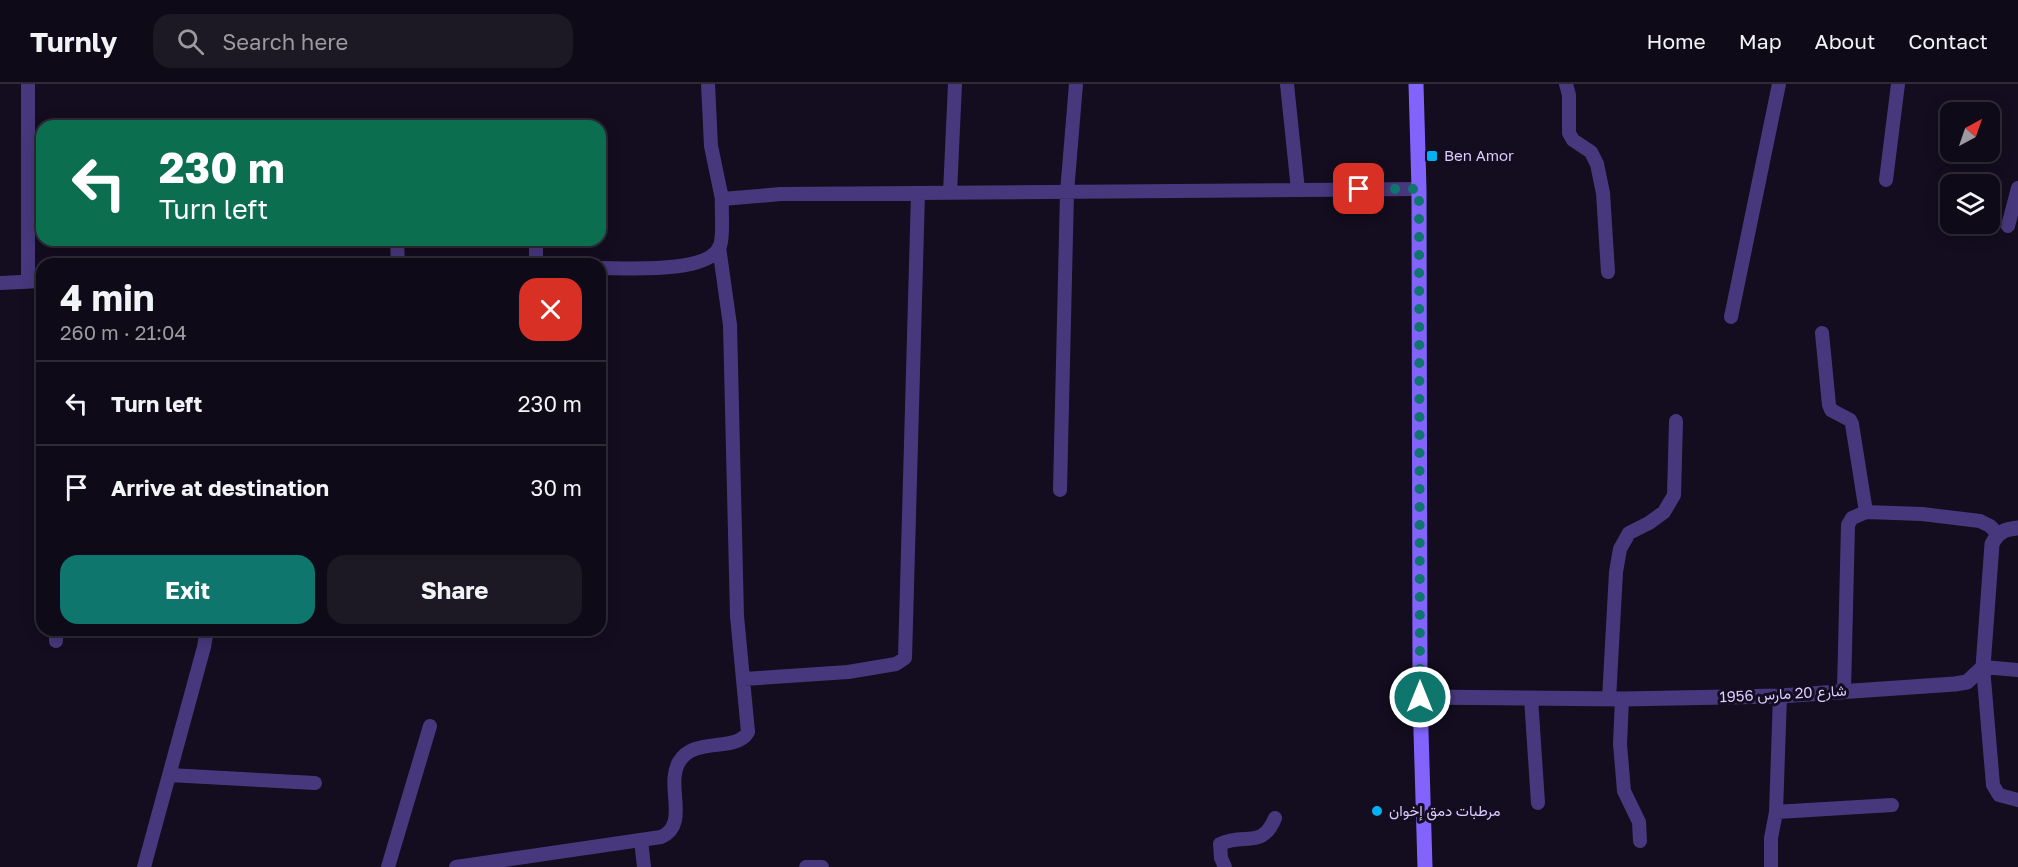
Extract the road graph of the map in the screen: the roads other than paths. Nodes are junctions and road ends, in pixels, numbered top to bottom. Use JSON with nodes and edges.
{"nodes":[{"id":1,"x":28,"y":84,"type":"edge"},
{"id":2,"x":708,"y":84,"type":"edge"},
{"id":3,"x":955,"y":84,"type":"edge"},
{"id":4,"x":1076,"y":84,"type":"edge"},
{"id":5,"x":1287,"y":84,"type":"edge"},
{"id":6,"x":1416,"y":84,"type":"edge"},
{"id":7,"x":1566,"y":84,"type":"edge"},
{"id":8,"x":1779,"y":84,"type":"edge"},
{"id":9,"x":1898,"y":84,"type":"edge"},
{"id":10,"x":1886,"y":180,"type":"dead end"},
{"id":11,"x":2018,"y":188,"type":"edge"},
{"id":12,"x":1419,"y":189,"type":"junction"},
{"id":13,"x":1298,"y":190,"type":"junction"},
{"id":14,"x":1066,"y":192,"type":"junction"},
{"id":15,"x":918,"y":193,"type":"junction"},
{"id":16,"x":950,"y":193,"type":"junction"},
{"id":17,"x":722,"y":199,"type":"junction"},
{"id":18,"x":2008,"y":225,"type":"dead end"},
{"id":19,"x":719,"y":247,"type":"junction"},
{"id":20,"x":606,"y":268,"type":"edge"},
{"id":21,"x":1608,"y":272,"type":"dead end"},
{"id":22,"x":36,"y":281,"type":"edge"},
{"id":23,"x":28,"y":282,"type":"junction"},
{"id":24,"x":0,"y":284,"type":"edge"},
{"id":25,"x":1731,"y":317,"type":"dead end"},
{"id":26,"x":1822,"y":333,"type":"dead end"},
{"id":27,"x":1676,"y":422,"type":"dead end"},
{"id":28,"x":1060,"y":490,"type":"dead end"},
{"id":29,"x":1866,"y":512,"type":"junction"},
{"id":30,"x":2018,"y":528,"type":"edge"},
{"id":31,"x":1998,"y":534,"type":"junction"},
{"id":32,"x":206,"y":636,"type":"edge"},
{"id":33,"x":1983,"y":668,"type":"junction"},
{"id":34,"x":2018,"y":670,"type":"edge"},
{"id":35,"x":744,"y":680,"type":"junction"},
{"id":36,"x":1844,"y":690,"type":"junction"},
{"id":37,"x":1780,"y":696,"type":"junction"},
{"id":38,"x":1420,"y":697,"type":"junction"},
{"id":39,"x":1531,"y":698,"type":"junction"},
{"id":40,"x":1615,"y":699,"type":"junction"},
{"id":41,"x":430,"y":726,"type":"dead end"},
{"id":42,"x":170,"y":776,"type":"junction"},
{"id":43,"x":315,"y":783,"type":"dead end"},
{"id":44,"x":2018,"y":800,"type":"edge"},
{"id":45,"x":1538,"y":803,"type":"dead end"},
{"id":46,"x":1892,"y":805,"type":"dead end"},
{"id":47,"x":1776,"y":812,"type":"junction"},
{"id":48,"x":1275,"y":818,"type":"dead end"},
{"id":49,"x":641,"y":840,"type":"junction"},
{"id":50,"x":1640,"y":841,"type":"dead end"},
{"id":51,"x":144,"y":867,"type":"edge"},
{"id":52,"x":388,"y":867,"type":"edge"},
{"id":53,"x":456,"y":867,"type":"edge"},
{"id":54,"x":644,"y":867,"type":"edge"},
{"id":55,"x":806,"y":867,"type":"edge"},
{"id":56,"x":822,"y":867,"type":"edge"},
{"id":57,"x":1225,"y":867,"type":"edge"},
{"id":58,"x":1425,"y":867,"type":"edge"},
{"id":59,"x":1771,"y":867,"type":"edge"}],
"edges":[{"from":1,"to":23,"type":"street"},
{"from":2,"to":17,"type":"street"},
{"from":3,"to":16,"type":"street"},
{"from":4,"to":14,"type":"street"},
{"from":5,"to":13,"type":"street"},
{"from":6,"to":12,"type":"main road"},
{"from":7,"to":21,"type":"street"},
{"from":8,"to":25,"type":"street"},
{"from":9,"to":10,"type":"street"},
{"from":11,"to":18,"type":"street"},
{"from":12,"to":13,"type":"street"},
{"from":12,"to":38,"type":"main road"},
{"from":13,"to":14,"type":"street"},
{"from":14,"to":16,"type":"street"},
{"from":14,"to":28,"type":"street"},
{"from":15,"to":16,"type":"street"},
{"from":15,"to":17,"type":"street"},
{"from":15,"to":35,"type":"street"},
{"from":17,"to":19,"type":"street"},
{"from":19,"to":20,"type":"street"},
{"from":19,"to":35,"type":"street"},
{"from":22,"to":23,"type":"street"},
{"from":23,"to":24,"type":"street"},
{"from":26,"to":29,"type":"street"},
{"from":27,"to":40,"type":"street"},
{"from":29,"to":31,"type":"street"},
{"from":29,"to":36,"type":"street"},
{"from":30,"to":31,"type":"street"},
{"from":31,"to":33,"type":"street"},
{"from":32,"to":42,"type":"street"},
{"from":33,"to":34,"type":"street"},
{"from":33,"to":36,"type":"street","name":"شارع 20 مارس 1956"},
{"from":33,"to":44,"type":"street"},
{"from":35,"to":49,"type":"street"},
{"from":36,"to":37,"type":"street","name":"شارع 20 مارس 1956"},
{"from":37,"to":40,"type":"street","name":"شارع 20 مارس 1956"},
{"from":37,"to":47,"type":"street"},
{"from":38,"to":39,"type":"street","name":"شارع 20 مارس 1956"},
{"from":38,"to":58,"type":"main road"},
{"from":39,"to":40,"type":"street","name":"شارع 20 مارس 1956"},
{"from":39,"to":45,"type":"street"},
{"from":40,"to":50,"type":"street"},
{"from":41,"to":52,"type":"street"},
{"from":42,"to":43,"type":"street"},
{"from":42,"to":51,"type":"street"},
{"from":46,"to":47,"type":"street"},
{"from":47,"to":59,"type":"street"},
{"from":48,"to":57,"type":"street"},
{"from":49,"to":53,"type":"street"},
{"from":49,"to":54,"type":"street"},
{"from":55,"to":56,"type":"street"}]}
